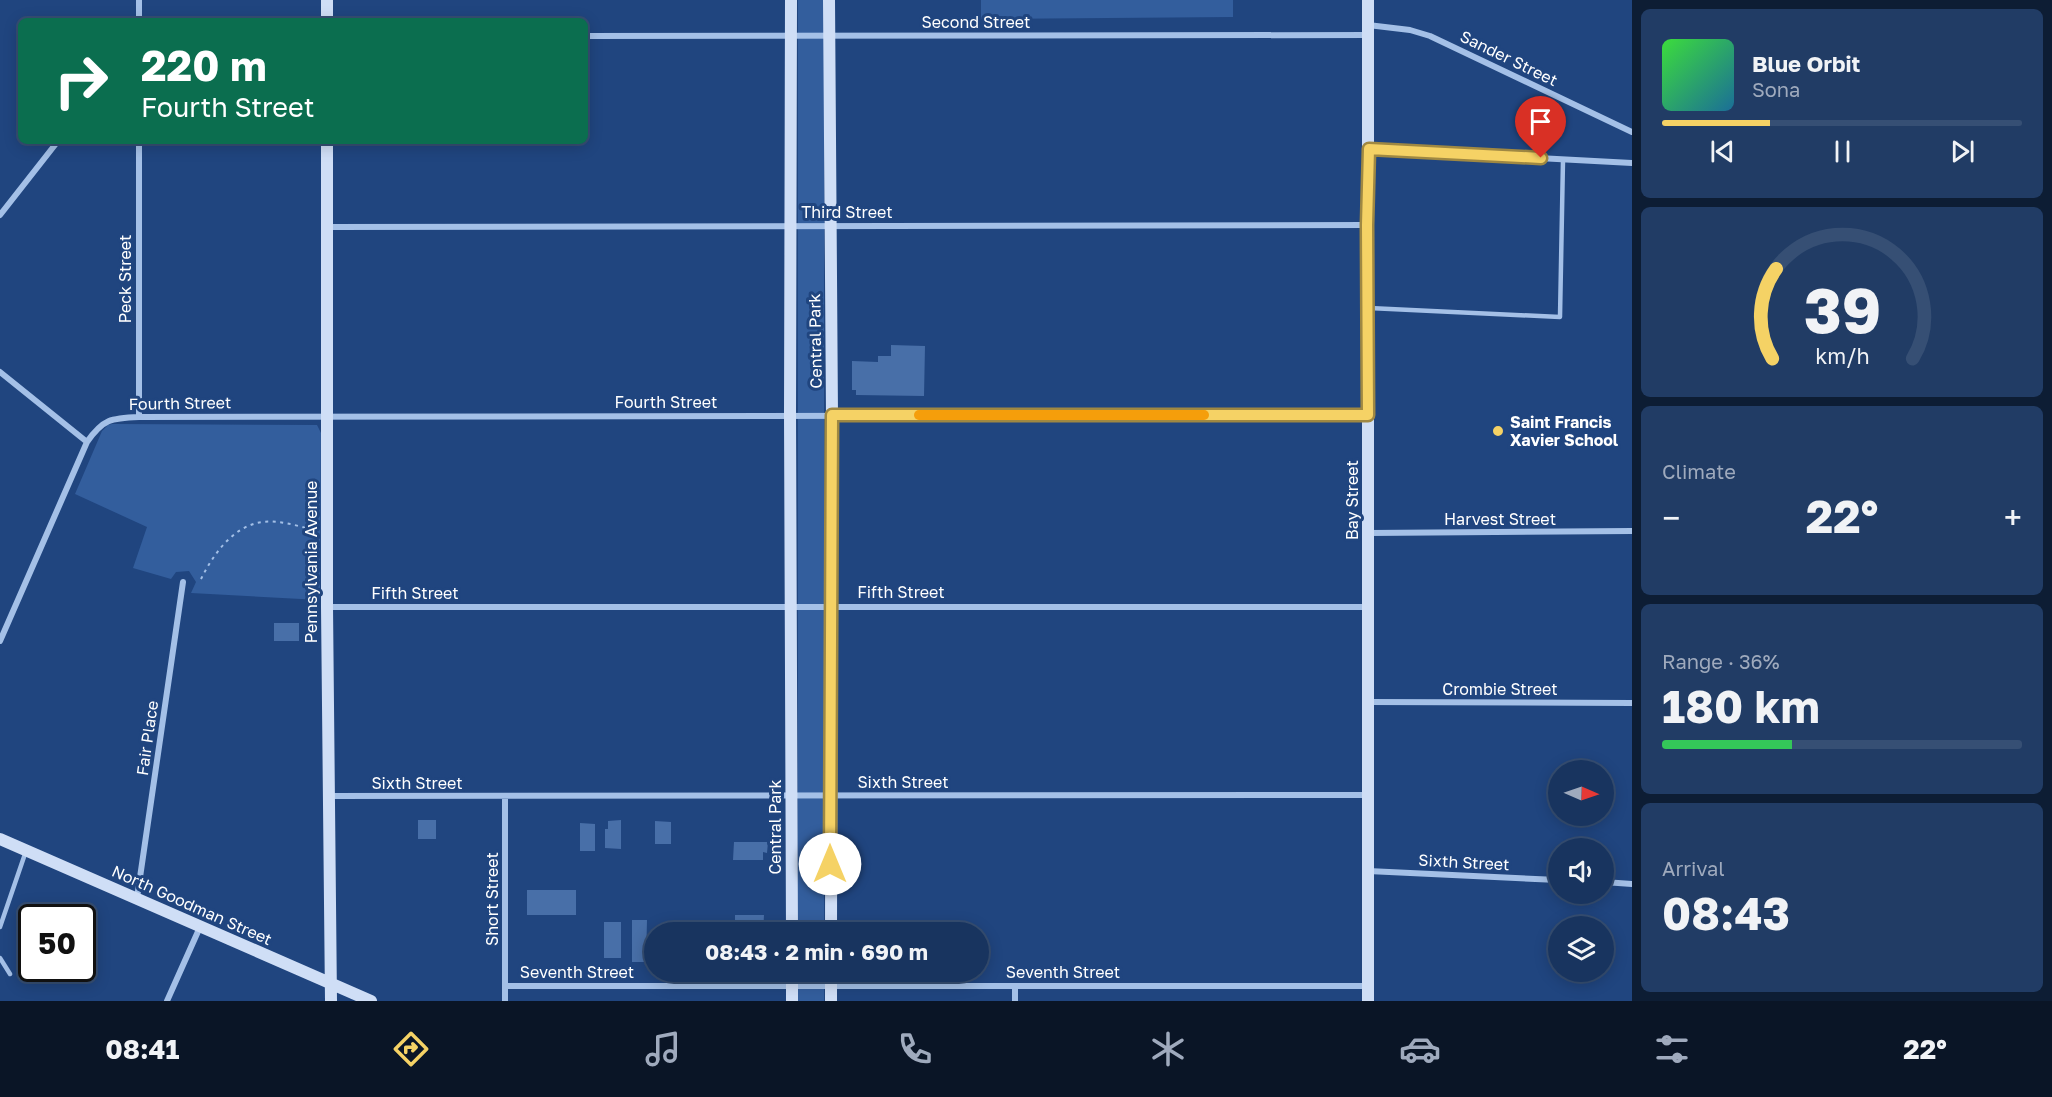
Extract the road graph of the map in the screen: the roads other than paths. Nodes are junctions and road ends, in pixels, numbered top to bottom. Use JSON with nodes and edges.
{"nodes":[{"id":1,"x":139,"y":0,"type":"edge"},
{"id":2,"x":327,"y":0,"type":"edge"},
{"id":3,"x":791,"y":0,"type":"edge"},
{"id":4,"x":830,"y":0,"type":"edge"},
{"id":5,"x":1368,"y":0,"type":"edge"},
{"id":6,"x":139,"y":18,"type":"edge"},
{"id":7,"x":327,"y":18,"type":"edge"},
{"id":8,"x":1368,"y":30,"type":"junction"},
{"id":9,"x":588,"y":36,"type":"edge"},
{"id":10,"x":791,"y":36,"type":"junction"},
{"id":11,"x":829,"y":36,"type":"junction"},
{"id":12,"x":1632,"y":132,"type":"edge"},
{"id":13,"x":56,"y":144,"type":"edge"},
{"id":14,"x":139,"y":144,"type":"edge"},
{"id":15,"x":327,"y":144,"type":"edge"},
{"id":16,"x":1369,"y":149,"type":"junction"},
{"id":17,"x":1563,"y":160,"type":"junction"},
{"id":18,"x":1632,"y":164,"type":"edge"},
{"id":19,"x":0,"y":215,"type":"edge"},
{"id":20,"x":1367,"y":225,"type":"junction"},
{"id":21,"x":790,"y":226,"type":"junction"},
{"id":22,"x":830,"y":226,"type":"junction"},
{"id":23,"x":327,"y":227,"type":"junction"},
{"id":24,"x":1367,"y":308,"type":"junction"},
{"id":25,"x":0,"y":372,"type":"edge"},
{"id":26,"x":790,"y":415,"type":"junction"},
{"id":27,"x":832,"y":415,"type":"junction"},
{"id":28,"x":1368,"y":415,"type":"junction"},
{"id":29,"x":328,"y":416,"type":"junction"},
{"id":30,"x":139,"y":417,"type":"junction"},
{"id":31,"x":87,"y":442,"type":"junction"},
{"id":32,"x":1632,"y":531,"type":"edge"},
{"id":33,"x":1368,"y":533,"type":"junction"},
{"id":34,"x":183,"y":582,"type":"dead end"},
{"id":35,"x":790,"y":605,"type":"junction"},
{"id":36,"x":831,"y":606,"type":"junction"},
{"id":37,"x":1368,"y":606,"type":"junction"},
{"id":38,"x":327,"y":607,"type":"junction"},
{"id":39,"x":0,"y":641,"type":"edge"},
{"id":40,"x":1368,"y":702,"type":"junction"},
{"id":41,"x":1632,"y":703,"type":"edge"},
{"id":42,"x":792,"y":795,"type":"junction"},
{"id":43,"x":830,"y":795,"type":"junction"},
{"id":44,"x":1368,"y":795,"type":"junction"},
{"id":45,"x":329,"y":796,"type":"junction"},
{"id":46,"x":505,"y":796,"type":"junction"},
{"id":47,"x":0,"y":840,"type":"edge"},
{"id":48,"x":26,"y":851,"type":"junction"},
{"id":49,"x":1368,"y":871,"type":"junction"},
{"id":50,"x":1548,"y":880,"type":"edge"},
{"id":51,"x":1614,"y":883,"type":"edge"},
{"id":52,"x":1632,"y":884,"type":"edge"},
{"id":53,"x":137,"y":898,"type":"junction"},
{"id":54,"x":792,"y":922,"type":"edge"},
{"id":55,"x":831,"y":922,"type":"edge"},
{"id":56,"x":200,"y":926,"type":"junction"},
{"id":57,"x":0,"y":927,"type":"edge"},
{"id":58,"x":0,"y":958,"type":"edge"},
{"id":59,"x":10,"y":974,"type":"dead end"},
{"id":60,"x":792,"y":982,"type":"edge"},
{"id":61,"x":831,"y":982,"type":"edge"},
{"id":62,"x":330,"y":984,"type":"junction"},
{"id":63,"x":505,"y":986,"type":"junction"},
{"id":64,"x":792,"y":986,"type":"junction"},
{"id":65,"x":831,"y":986,"type":"junction"},
{"id":66,"x":1015,"y":986,"type":"junction"},
{"id":67,"x":1368,"y":986,"type":"junction"},
{"id":68,"x":167,"y":1001,"type":"edge"},
{"id":69,"x":331,"y":1001,"type":"edge"},
{"id":70,"x":371,"y":1001,"type":"edge"},
{"id":71,"x":505,"y":1001,"type":"edge"},
{"id":72,"x":792,"y":1001,"type":"edge"},
{"id":73,"x":831,"y":1001,"type":"edge"},
{"id":74,"x":1015,"y":1001,"type":"edge"},
{"id":75,"x":1368,"y":1001,"type":"edge"}],
"edges":[{"from":1,"to":6,"type":"street"},
{"from":2,"to":7,"type":"main road"},
{"from":3,"to":10,"type":"main road","name":"Central Park"},
{"from":4,"to":11,"type":"main road","name":"Central Park"},
{"from":5,"to":8,"type":"main road","name":"Bay Street"},
{"from":8,"to":11,"type":"street","name":"Second Street"},
{"from":8,"to":12,"type":"street","name":"Sander Street"},
{"from":8,"to":16,"type":"main road","name":"Bay Street"},
{"from":9,"to":10,"type":"street","name":"Second Street"},
{"from":10,"to":11,"type":"street","name":"Second Street"},
{"from":10,"to":21,"type":"main road","name":"Central Park"},
{"from":11,"to":22,"type":"main road","name":"Central Park"},
{"from":13,"to":19,"type":"street"},
{"from":14,"to":30,"type":"street","name":"Peck Street"},
{"from":15,"to":23,"type":"main road","name":"Pennsylvania Avenue"},
{"from":16,"to":17,"type":"street"},
{"from":16,"to":20,"type":"main road","name":"Bay Street"},
{"from":17,"to":18,"type":"street"},
{"from":17,"to":24,"type":"lane"},
{"from":20,"to":22,"type":"street","name":"Third Street"},
{"from":20,"to":24,"type":"main road","name":"Bay Street"},
{"from":21,"to":22,"type":"street","name":"Third Street"},
{"from":21,"to":23,"type":"street","name":"Third Street"},
{"from":21,"to":26,"type":"main road","name":"Central Park"},
{"from":22,"to":27,"type":"main road","name":"Central Park"},
{"from":23,"to":29,"type":"main road","name":"Pennsylvania Avenue"},
{"from":24,"to":28,"type":"main road","name":"Bay Street"},
{"from":25,"to":31,"type":"street"},
{"from":26,"to":27,"type":"street","name":"Fourth Street"},
{"from":26,"to":29,"type":"street","name":"Fourth Street"},
{"from":26,"to":35,"type":"main road","name":"Central Park"},
{"from":27,"to":28,"type":"street","name":"Fourth Street"},
{"from":27,"to":36,"type":"main road","name":"Central Park"},
{"from":28,"to":33,"type":"main road","name":"Bay Street"},
{"from":29,"to":30,"type":"street","name":"Fourth Street"},
{"from":29,"to":38,"type":"main road","name":"Pennsylvania Avenue"},
{"from":30,"to":31,"type":"street","name":"Fourth Street"},
{"from":31,"to":39,"type":"street"},
{"from":32,"to":33,"type":"street","name":"Harvest Street"},
{"from":33,"to":37,"type":"main road","name":"Bay Street"},
{"from":34,"to":53,"type":"street","name":"Fair Place"},
{"from":35,"to":36,"type":"street","name":"Fifth Street"},
{"from":35,"to":38,"type":"street","name":"Fifth Street"},
{"from":35,"to":42,"type":"main road","name":"Central Park"},
{"from":36,"to":37,"type":"street","name":"Fifth Street"},
{"from":36,"to":43,"type":"main road","name":"Central Park"},
{"from":37,"to":40,"type":"main road","name":"Bay Street"},
{"from":38,"to":45,"type":"main road","name":"Pennsylvania Avenue"},
{"from":40,"to":41,"type":"street","name":"Crombie Street"},
{"from":40,"to":44,"type":"main road","name":"Bay Street"},
{"from":42,"to":43,"type":"street","name":"Sixth Street"},
{"from":42,"to":46,"type":"street","name":"Sixth Street"},
{"from":42,"to":54,"type":"main road","name":"Central Park"},
{"from":43,"to":44,"type":"street","name":"Sixth Street"},
{"from":43,"to":55,"type":"main road","name":"Central Park"},
{"from":44,"to":49,"type":"main road","name":"Bay Street"},
{"from":45,"to":46,"type":"street","name":"Sixth Street"},
{"from":45,"to":62,"type":"main road","name":"Pennsylvania Avenue"},
{"from":46,"to":63,"type":"street","name":"Short Street"},
{"from":47,"to":48,"type":"main road","name":"North Goodman Street"},
{"from":48,"to":53,"type":"main road","name":"North Goodman Street"},
{"from":48,"to":57,"type":"lane"},
{"from":49,"to":50,"type":"street","name":"Sixth Street"},
{"from":49,"to":67,"type":"main road","name":"Bay Street"},
{"from":51,"to":52,"type":"street"},
{"from":53,"to":56,"type":"main road","name":"North Goodman Street"},
{"from":56,"to":62,"type":"main road","name":"North Goodman Street"},
{"from":56,"to":68,"type":"street"},
{"from":58,"to":59,"type":"lane"},
{"from":60,"to":64,"type":"main road"},
{"from":61,"to":65,"type":"main road"},
{"from":62,"to":69,"type":"main road","name":"Pennsylvania Avenue"},
{"from":62,"to":70,"type":"main road","name":"North Goodman Street"},
{"from":63,"to":64,"type":"street","name":"Seventh Street"},
{"from":63,"to":71,"type":"street","name":"Short Street"},
{"from":64,"to":65,"type":"street","name":"Seventh Street"},
{"from":64,"to":72,"type":"main road"},
{"from":65,"to":66,"type":"street","name":"Seventh Street"},
{"from":65,"to":73,"type":"main road"},
{"from":66,"to":67,"type":"street","name":"Seventh Street"},
{"from":66,"to":74,"type":"street"},
{"from":67,"to":75,"type":"main road","name":"Bay Street"}]}
